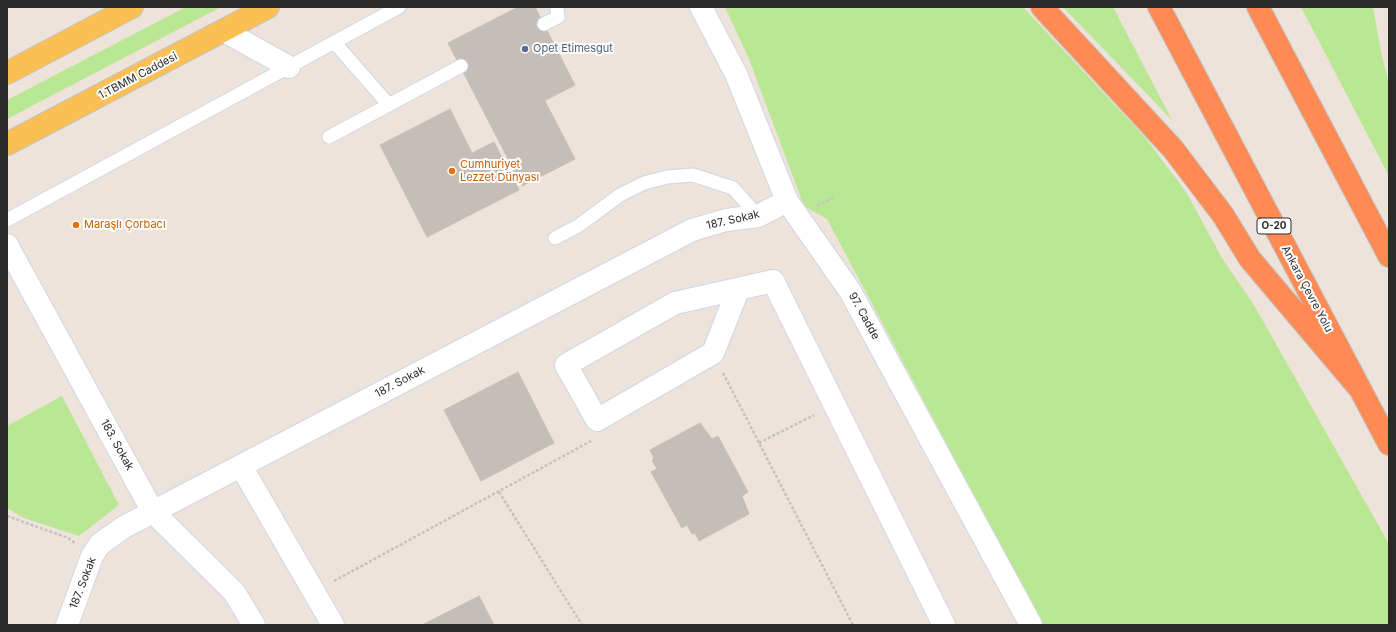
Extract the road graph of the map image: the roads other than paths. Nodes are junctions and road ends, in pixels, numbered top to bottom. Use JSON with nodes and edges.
{"nodes":[{"id":1,"x":132,"y":7,"type":"edge"},
{"id":2,"x":268,"y":7,"type":"edge"},
{"id":3,"x":399,"y":7,"type":"edge"},
{"id":4,"x":557,"y":7,"type":"edge"},
{"id":5,"x":701,"y":7,"type":"edge"},
{"id":6,"x":1042,"y":7,"type":"edge"},
{"id":7,"x":1159,"y":7,"type":"edge"},
{"id":8,"x":1258,"y":7,"type":"edge"},
{"id":9,"x":544,"y":24,"type":"dead end"},
{"id":10,"x":224,"y":31,"type":"junction"},
{"id":11,"x":334,"y":42,"type":"junction"},
{"id":12,"x":461,"y":66,"type":"dead end"},
{"id":13,"x":289,"y":67,"type":"junction"},
{"id":14,"x":7,"y":73,"type":"edge"},
{"id":15,"x":389,"y":105,"type":"junction"},
{"id":16,"x":329,"y":137,"type":"dead end"},
{"id":17,"x":7,"y":144,"type":"edge"},
{"id":18,"x":787,"y":201,"type":"junction"},
{"id":19,"x":758,"y":216,"type":"junction"},
{"id":20,"x":7,"y":220,"type":"edge"},
{"id":21,"x":555,"y":238,"type":"dead end"},
{"id":22,"x":7,"y":245,"type":"edge"},
{"id":23,"x":1389,"y":256,"type":"edge"},
{"id":24,"x":738,"y":290,"type":"junction"},
{"id":25,"x":1359,"y":388,"type":"junction"},
{"id":26,"x":1389,"y":444,"type":"edge"},
{"id":27,"x":241,"y":466,"type":"junction"},
{"id":28,"x":153,"y":512,"type":"junction"},
{"id":29,"x":67,"y":625,"type":"edge"},
{"id":30,"x":254,"y":625,"type":"edge"},
{"id":31,"x":333,"y":625,"type":"edge"},
{"id":32,"x":944,"y":625,"type":"edge"},
{"id":33,"x":1031,"y":625,"type":"edge"}],
"edges":[{"from":1,"to":14,"type":"main road"},
{"from":2,"to":10,"type":"main road","name":"1.TBMM Caddesi"},
{"from":3,"to":11,"type":"lane"},
{"from":4,"to":9,"type":"lane"},
{"from":5,"to":18,"type":"street","name":"97. Cadde"},
{"from":6,"to":25,"type":"highway"},
{"from":7,"to":25,"type":"highway","name":"Ankara Çevre Yolu","number":"O-20"},
{"from":8,"to":23,"type":"highway"},
{"from":10,"to":13,"type":"street"},
{"from":10,"to":17,"type":"main road","name":"1.TBMM Caddesi"},
{"from":11,"to":13,"type":"lane"},
{"from":11,"to":15,"type":"lane"},
{"from":12,"to":15,"type":"lane"},
{"from":13,"to":20,"type":"lane"},
{"from":15,"to":16,"type":"lane"},
{"from":18,"to":19,"type":"street","name":"187. Sokak"},
{"from":18,"to":33,"type":"street","name":"97. Cadde"},
{"from":19,"to":21,"type":"lane"},
{"from":19,"to":27,"type":"street","name":"187. Sokak"},
{"from":22,"to":28,"type":"street","name":"183. Sokak"},
{"from":24,"to":24,"type":"street"},
{"from":24,"to":32,"type":"street"},
{"from":25,"to":26,"type":"highway","name":"Ankara Çevre Yolu","number":"O-20"},
{"from":27,"to":28,"type":"street","name":"187. Sokak"},
{"from":27,"to":31,"type":"street"},
{"from":28,"to":29,"type":"street","name":"187. Sokak"},
{"from":28,"to":30,"type":"street","name":"183. Sokak"}]}
